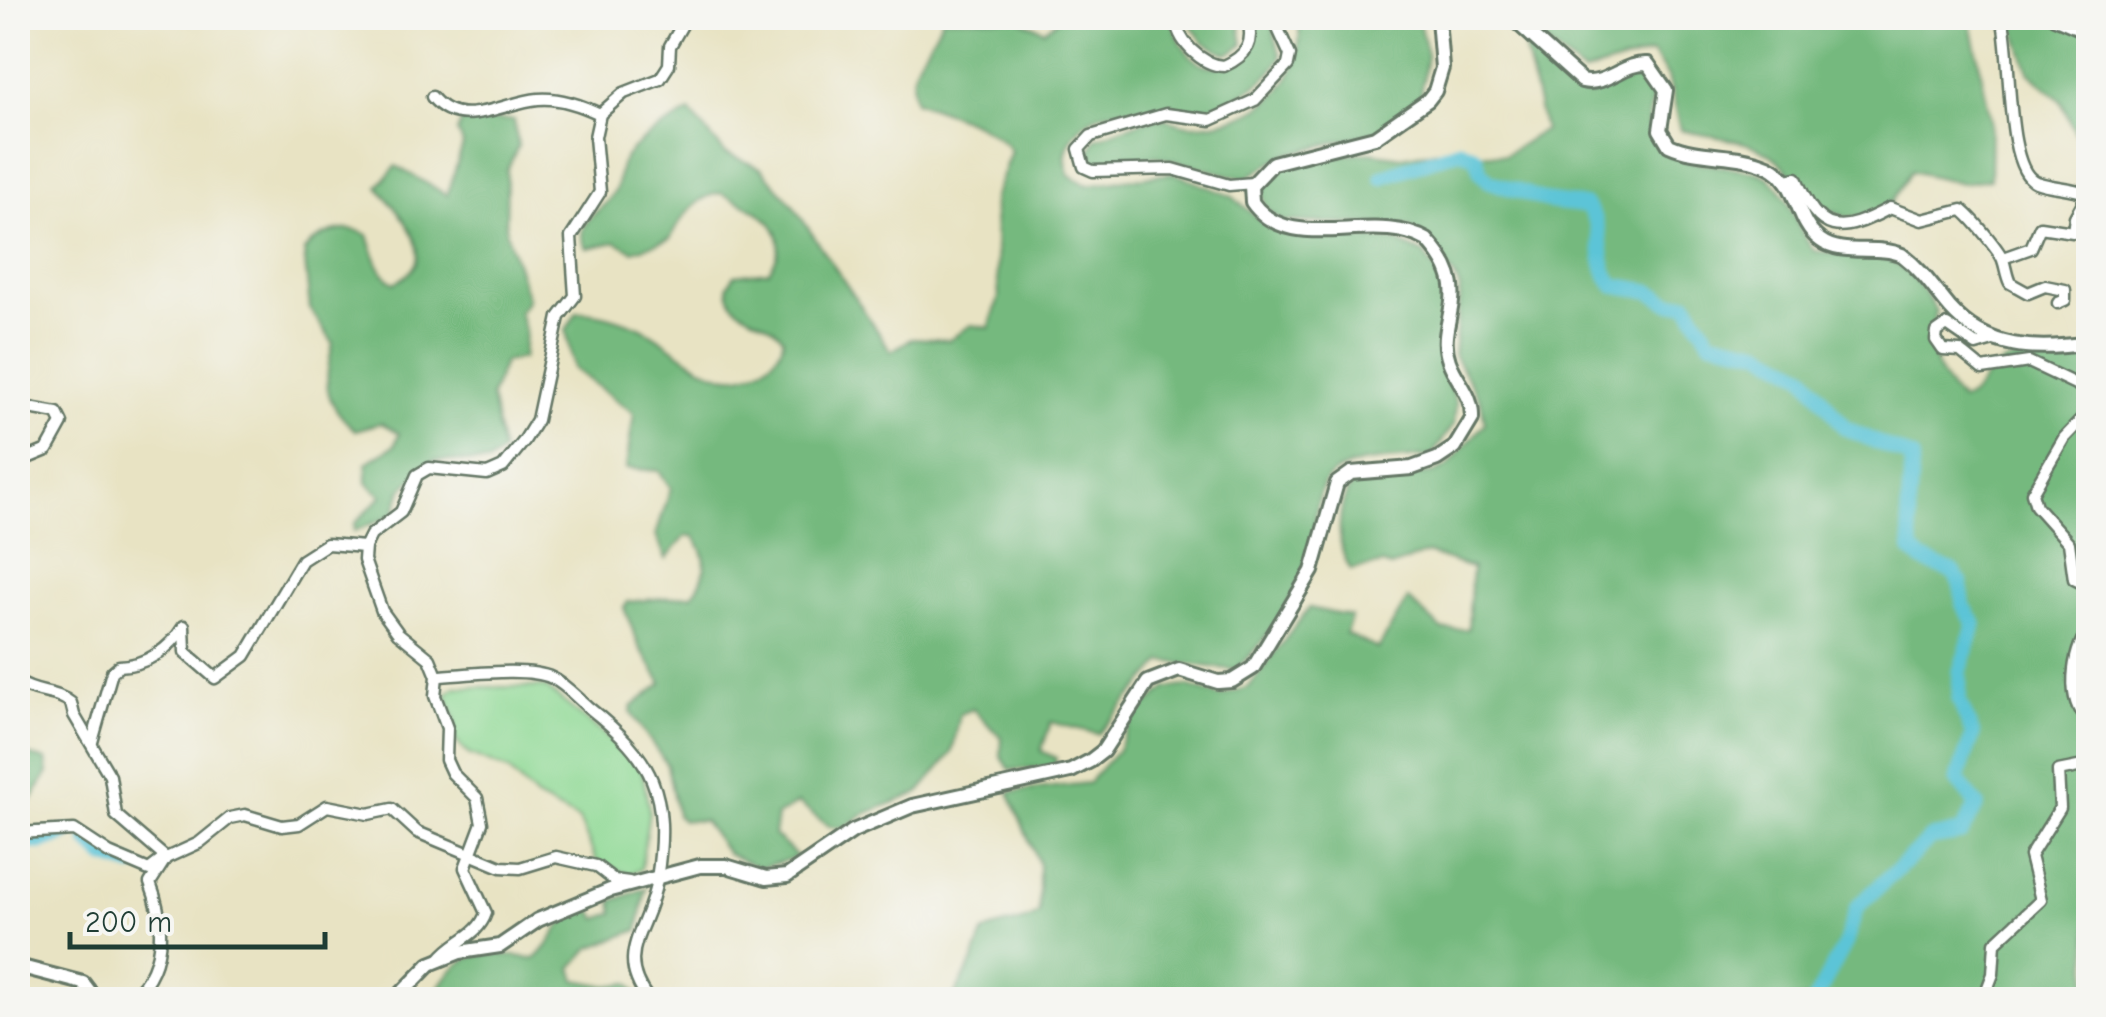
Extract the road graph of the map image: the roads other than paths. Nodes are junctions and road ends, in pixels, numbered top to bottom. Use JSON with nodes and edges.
{"nodes":[{"id":1,"x":686,"y":18,"type":"edge"},
{"id":2,"x":1176,"y":18,"type":"edge"},
{"id":3,"x":1248,"y":18,"type":"edge"},
{"id":4,"x":1274,"y":18,"type":"edge"},
{"id":5,"x":1438,"y":18,"type":"edge"},
{"id":6,"x":1512,"y":18,"type":"edge"},
{"id":7,"x":2002,"y":18,"type":"edge"},
{"id":8,"x":2053,"y":18,"type":"edge"},
{"id":9,"x":2088,"y":33,"type":"edge"},
{"id":10,"x":432,"y":97,"type":"dead end"},
{"id":11,"x":600,"y":114,"type":"junction"},
{"id":12,"x":1787,"y":180,"type":"junction"},
{"id":13,"x":1254,"y":183,"type":"junction"},
{"id":14,"x":2088,"y":194,"type":"edge"},
{"id":15,"x":2003,"y":258,"type":"junction"},
{"id":16,"x":2058,"y":303,"type":"dead end"},
{"id":17,"x":1993,"y":340,"type":"junction"},
{"id":18,"x":2088,"y":343,"type":"edge"},
{"id":19,"x":2088,"y":390,"type":"edge"},
{"id":20,"x":18,"y":406,"type":"edge"},
{"id":21,"x":2088,"y":413,"type":"edge"},
{"id":22,"x":18,"y":462,"type":"edge"},
{"id":23,"x":365,"y":547,"type":"junction"},
{"id":24,"x":2088,"y":586,"type":"edge"},
{"id":25,"x":2088,"y":630,"type":"edge"},
{"id":26,"x":437,"y":676,"type":"junction"},
{"id":27,"x":18,"y":682,"type":"edge"},
{"id":28,"x":2088,"y":721,"type":"edge"},
{"id":29,"x":92,"y":742,"type":"junction"},
{"id":30,"x":2088,"y":765,"type":"edge"},
{"id":31,"x":18,"y":833,"type":"edge"},
{"id":32,"x":467,"y":854,"type":"junction"},
{"id":33,"x":165,"y":859,"type":"junction"},
{"id":34,"x":657,"y":880,"type":"junction"},
{"id":35,"x":640,"y":884,"type":"junction"},
{"id":36,"x":440,"y":959,"type":"junction"},
{"id":37,"x":18,"y":966,"type":"edge"},
{"id":38,"x":96,"y":1000,"type":"edge"},
{"id":39,"x":128,"y":1000,"type":"edge"},
{"id":40,"x":395,"y":1000,"type":"edge"},
{"id":41,"x":650,"y":1000,"type":"edge"},
{"id":42,"x":1983,"y":1000,"type":"edge"}],
"edges":[{"from":1,"to":11,"type":"street"},
{"from":2,"to":3,"type":"street"},
{"from":4,"to":13,"type":"street"},
{"from":5,"to":13,"type":"main road"},
{"from":6,"to":12,"type":"main road"},
{"from":7,"to":14,"type":"street"},
{"from":8,"to":9,"type":"street"},
{"from":10,"to":11,"type":"street"},
{"from":11,"to":23,"type":"street"},
{"from":12,"to":15,"type":"street"},
{"from":12,"to":17,"type":"main road"},
{"from":13,"to":34,"type":"main road"},
{"from":14,"to":15,"type":"street"},
{"from":15,"to":16,"type":"street"},
{"from":17,"to":18,"type":"main road"},
{"from":17,"to":19,"type":"street"},
{"from":20,"to":22,"type":"street"},
{"from":21,"to":24,"type":"street"},
{"from":23,"to":26,"type":"street"},
{"from":23,"to":29,"type":"street"},
{"from":25,"to":28,"type":"street"},
{"from":26,"to":32,"type":"street"},
{"from":26,"to":34,"type":"street"},
{"from":27,"to":29,"type":"street"},
{"from":29,"to":33,"type":"street"},
{"from":30,"to":42,"type":"street"},
{"from":31,"to":33,"type":"street"},
{"from":32,"to":33,"type":"street"},
{"from":32,"to":35,"type":"street"},
{"from":32,"to":36,"type":"street"},
{"from":33,"to":39,"type":"street"},
{"from":34,"to":35,"type":"main road"},
{"from":34,"to":41,"type":"street"},
{"from":35,"to":36,"type":"main road"},
{"from":36,"to":40,"type":"main road"},
{"from":37,"to":38,"type":"main road"}]}
